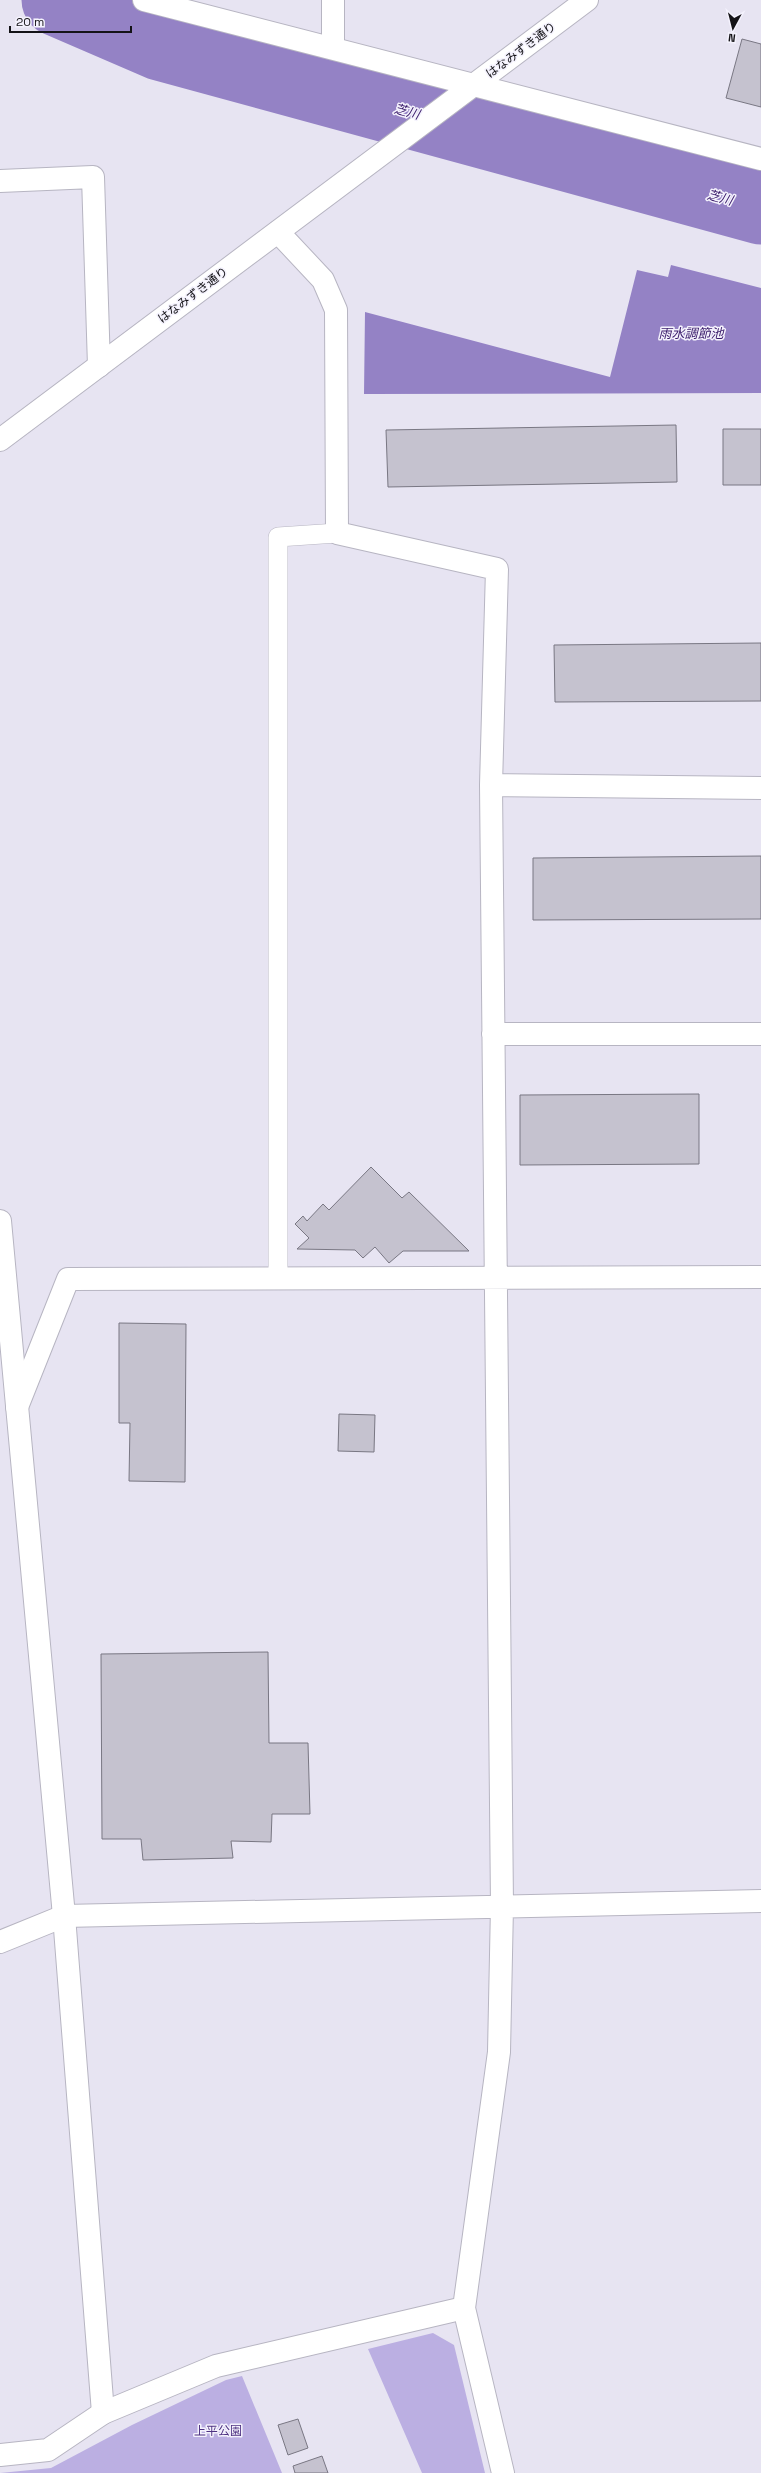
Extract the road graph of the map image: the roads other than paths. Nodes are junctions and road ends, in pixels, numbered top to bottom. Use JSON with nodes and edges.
{"nodes":[{"id":1,"x":144,"y":0,"type":"edge"},
{"id":2,"x":333,"y":0,"type":"edge"},
{"id":3,"x":587,"y":0,"type":"edge"},
{"id":4,"x":333,"y":48,"type":"junction"},
{"id":5,"x":475,"y":85,"type":"junction"},
{"id":6,"x":761,"y":159,"type":"edge"},
{"id":7,"x":0,"y":181,"type":"edge"},
{"id":8,"x":278,"y":232,"type":"junction"},
{"id":9,"x":99,"y":366,"type":"junction"},
{"id":10,"x":0,"y":440,"type":"edge"},
{"id":11,"x":337,"y":533,"type":"junction"},
{"id":12,"x":492,"y":785,"type":"junction"},
{"id":13,"x":761,"y":788,"type":"edge"},
{"id":14,"x":494,"y":1034,"type":"junction"},
{"id":15,"x":761,"y":1034,"type":"edge"},
{"id":16,"x":0,"y":1221,"type":"edge"},
{"id":17,"x":278,"y":1278,"type":"junction"},
{"id":18,"x":496,"y":1278,"type":"junction"},
{"id":19,"x":761,"y":1278,"type":"edge"},
{"id":20,"x":17,"y":1407,"type":"junction"},
{"id":21,"x":761,"y":1901,"type":"edge"},
{"id":22,"x":502,"y":1906,"type":"junction"},
{"id":23,"x":64,"y":1916,"type":"junction"},
{"id":24,"x":0,"y":1942,"type":"edge"},
{"id":25,"x":464,"y":2308,"type":"junction"},
{"id":26,"x":103,"y":2413,"type":"junction"},
{"id":27,"x":0,"y":2455,"type":"edge"},
{"id":28,"x":503,"y":2473,"type":"edge"}],
"edges":[{"from":1,"to":4,"type":"street"},
{"from":2,"to":4,"type":"street"},
{"from":3,"to":5,"type":"street","name":"はなみずき通り"},
{"from":4,"to":5,"type":"street"},
{"from":5,"to":6,"type":"street"},
{"from":5,"to":8,"type":"street","name":"はなみずき通り"},
{"from":7,"to":9,"type":"street"},
{"from":8,"to":9,"type":"street","name":"はなみずき通り"},
{"from":8,"to":11,"type":"street"},
{"from":9,"to":10,"type":"street","name":"はなみずき通り"},
{"from":11,"to":12,"type":"street"},
{"from":11,"to":17,"type":"lane"},
{"from":12,"to":13,"type":"street"},
{"from":12,"to":14,"type":"street"},
{"from":14,"to":15,"type":"street"},
{"from":14,"to":18,"type":"street"},
{"from":16,"to":20,"type":"street"},
{"from":17,"to":18,"type":"street"},
{"from":17,"to":20,"type":"street"},
{"from":18,"to":19,"type":"street"},
{"from":18,"to":22,"type":"street"},
{"from":20,"to":23,"type":"street"},
{"from":21,"to":22,"type":"street"},
{"from":22,"to":23,"type":"street"},
{"from":22,"to":25,"type":"street"},
{"from":23,"to":24,"type":"street"},
{"from":23,"to":26,"type":"street"},
{"from":25,"to":26,"type":"street"},
{"from":25,"to":28,"type":"street"},
{"from":26,"to":27,"type":"street"}]}
